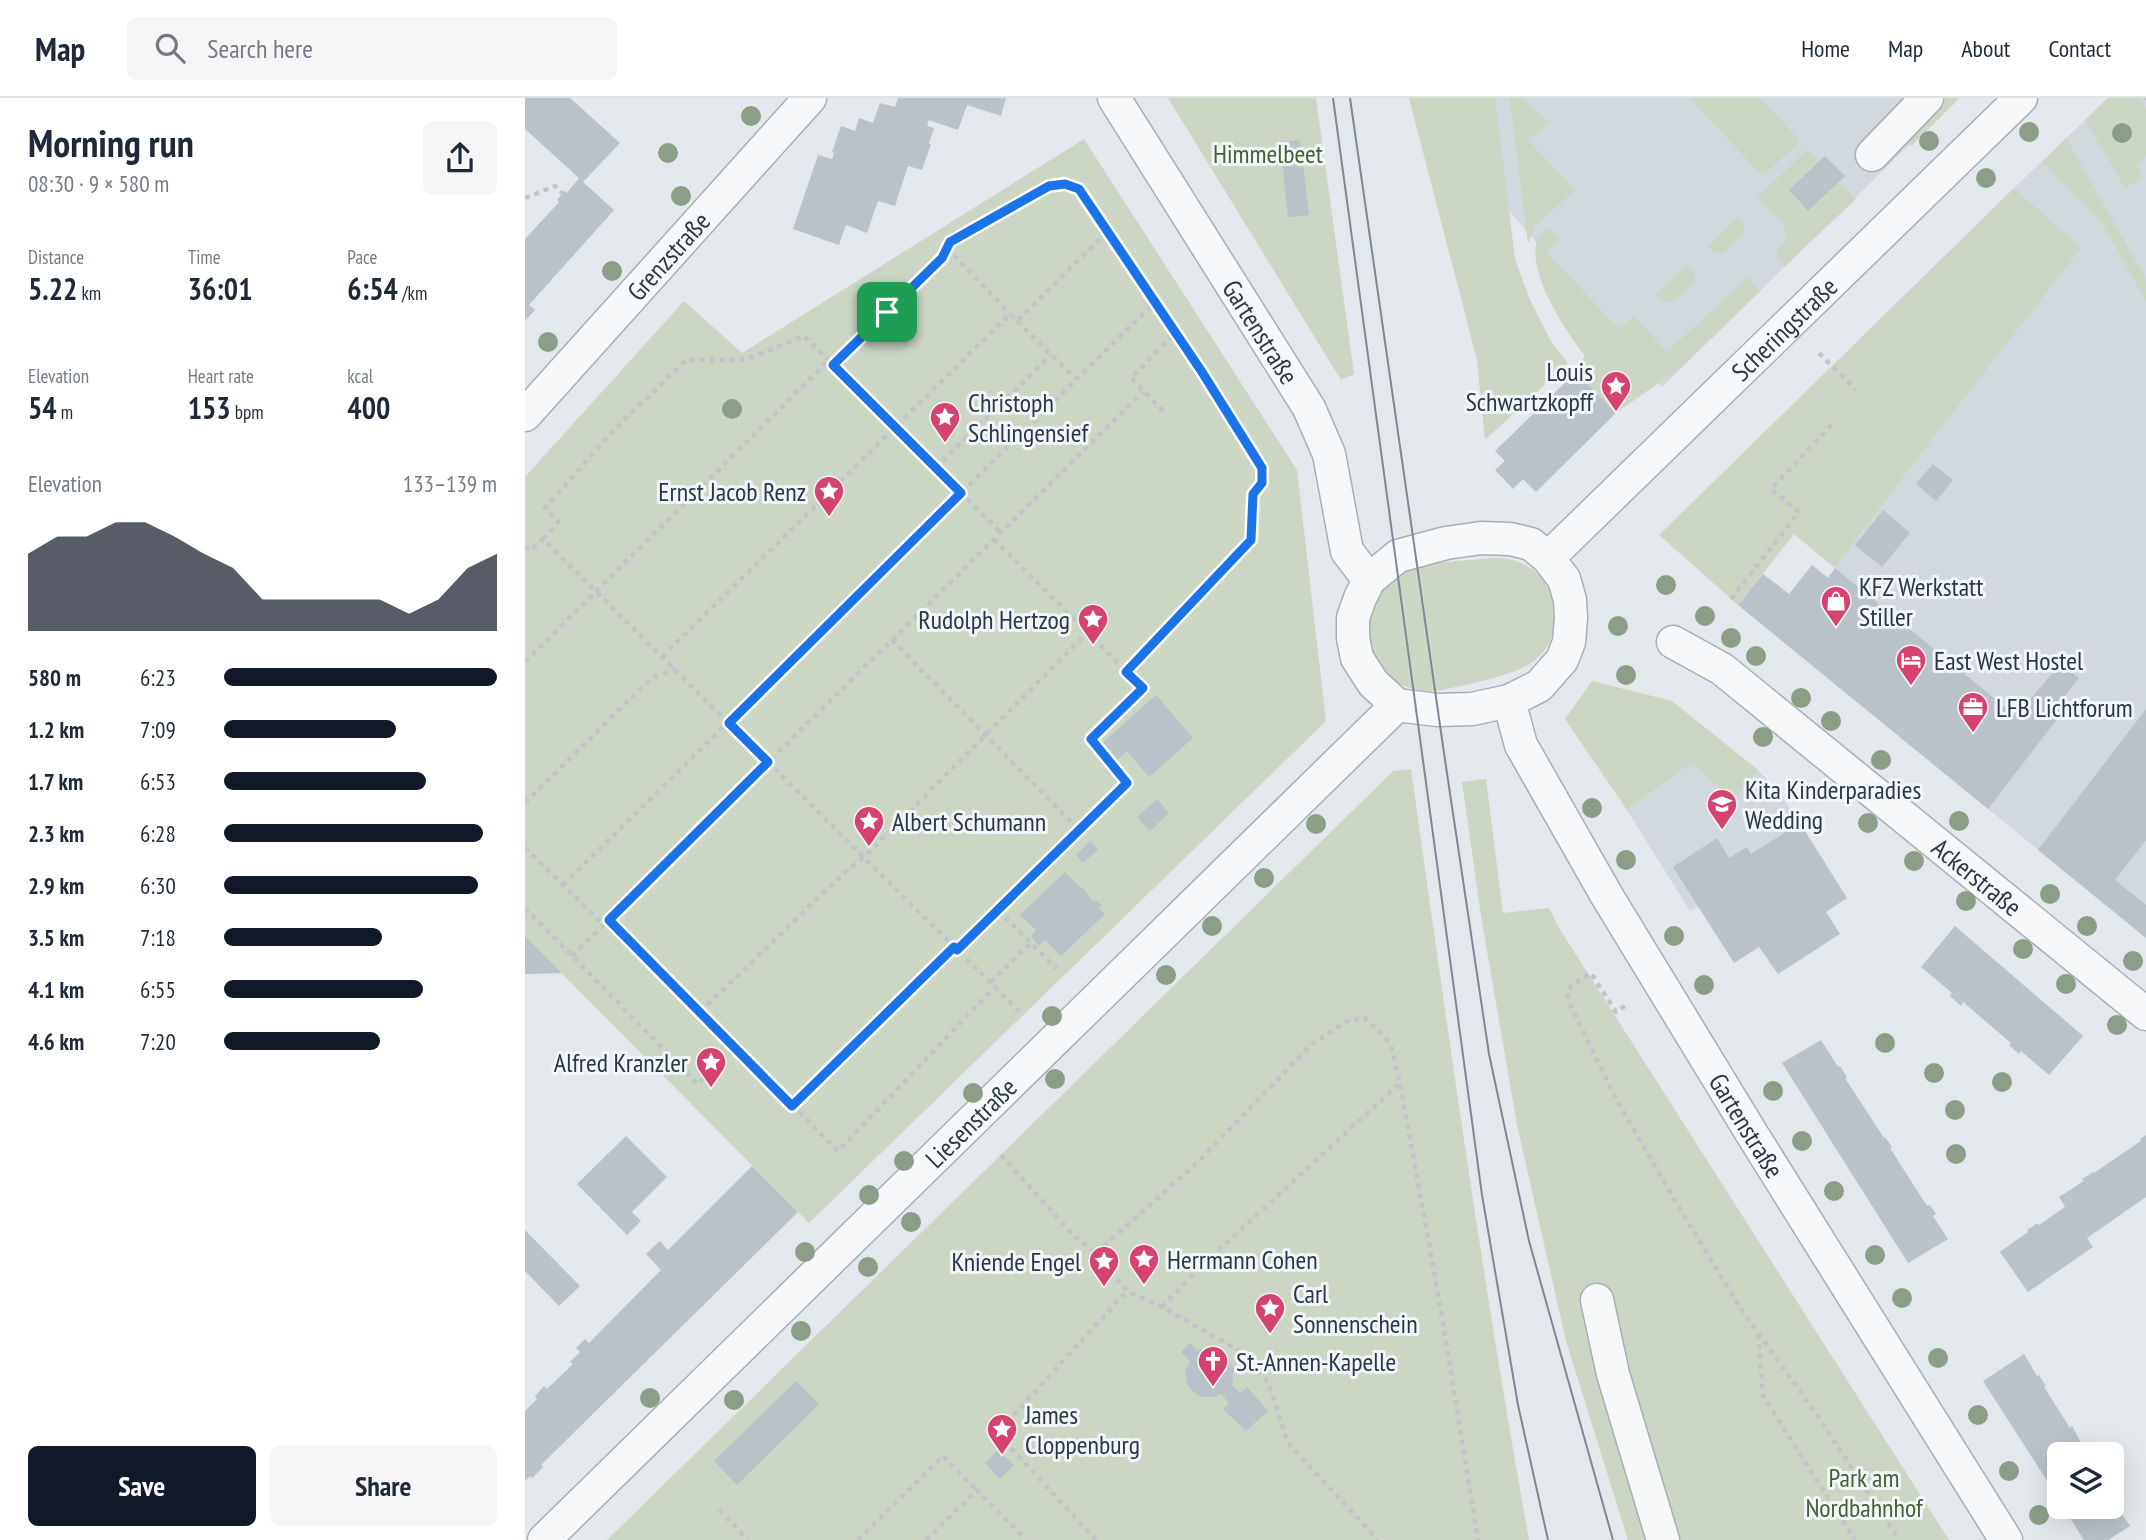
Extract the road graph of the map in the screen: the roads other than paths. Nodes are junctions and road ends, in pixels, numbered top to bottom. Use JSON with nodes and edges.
{"nodes":[{"id":1,"x":810,"y":98,"type":"edge"},
{"id":2,"x":1114,"y":98,"type":"edge"},
{"id":3,"x":1927,"y":98,"type":"edge"},
{"id":4,"x":2021,"y":98,"type":"edge"},
{"id":5,"x":1872,"y":155,"type":"dead end"},
{"id":6,"x":525,"y":415,"type":"edge"},
{"id":7,"x":1548,"y":558,"type":"junction"},
{"id":8,"x":1369,"y":580,"type":"junction"},
{"id":9,"x":1673,"y":642,"type":"dead end"},
{"id":10,"x":1509,"y":701,"type":"junction"},
{"id":11,"x":1398,"y":705,"type":"junction"},
{"id":12,"x":2146,"y":1014,"type":"edge"},
{"id":13,"x":1597,"y":1300,"type":"dead end"},
{"id":14,"x":544,"y":1540,"type":"edge"},
{"id":15,"x":1663,"y":1540,"type":"edge"},
{"id":16,"x":2006,"y":1540,"type":"edge"}],
"edges":[{"from":1,"to":6,"type":"street","name":"Grenzstraße"},
{"from":2,"to":8,"type":"street","name":"Gartenstraße"},
{"from":3,"to":5,"type":"street"},
{"from":4,"to":7,"type":"street","name":"Scheringstraße"},
{"from":7,"to":8,"type":"street"},
{"from":7,"to":10,"type":"street"},
{"from":8,"to":11,"type":"street"},
{"from":9,"to":12,"type":"street","name":"Ackerstraße"},
{"from":10,"to":11,"type":"street"},
{"from":10,"to":16,"type":"street","name":"Gartenstraße"},
{"from":11,"to":14,"type":"street","name":"Liesenstraße"},
{"from":13,"to":15,"type":"street"}]}
